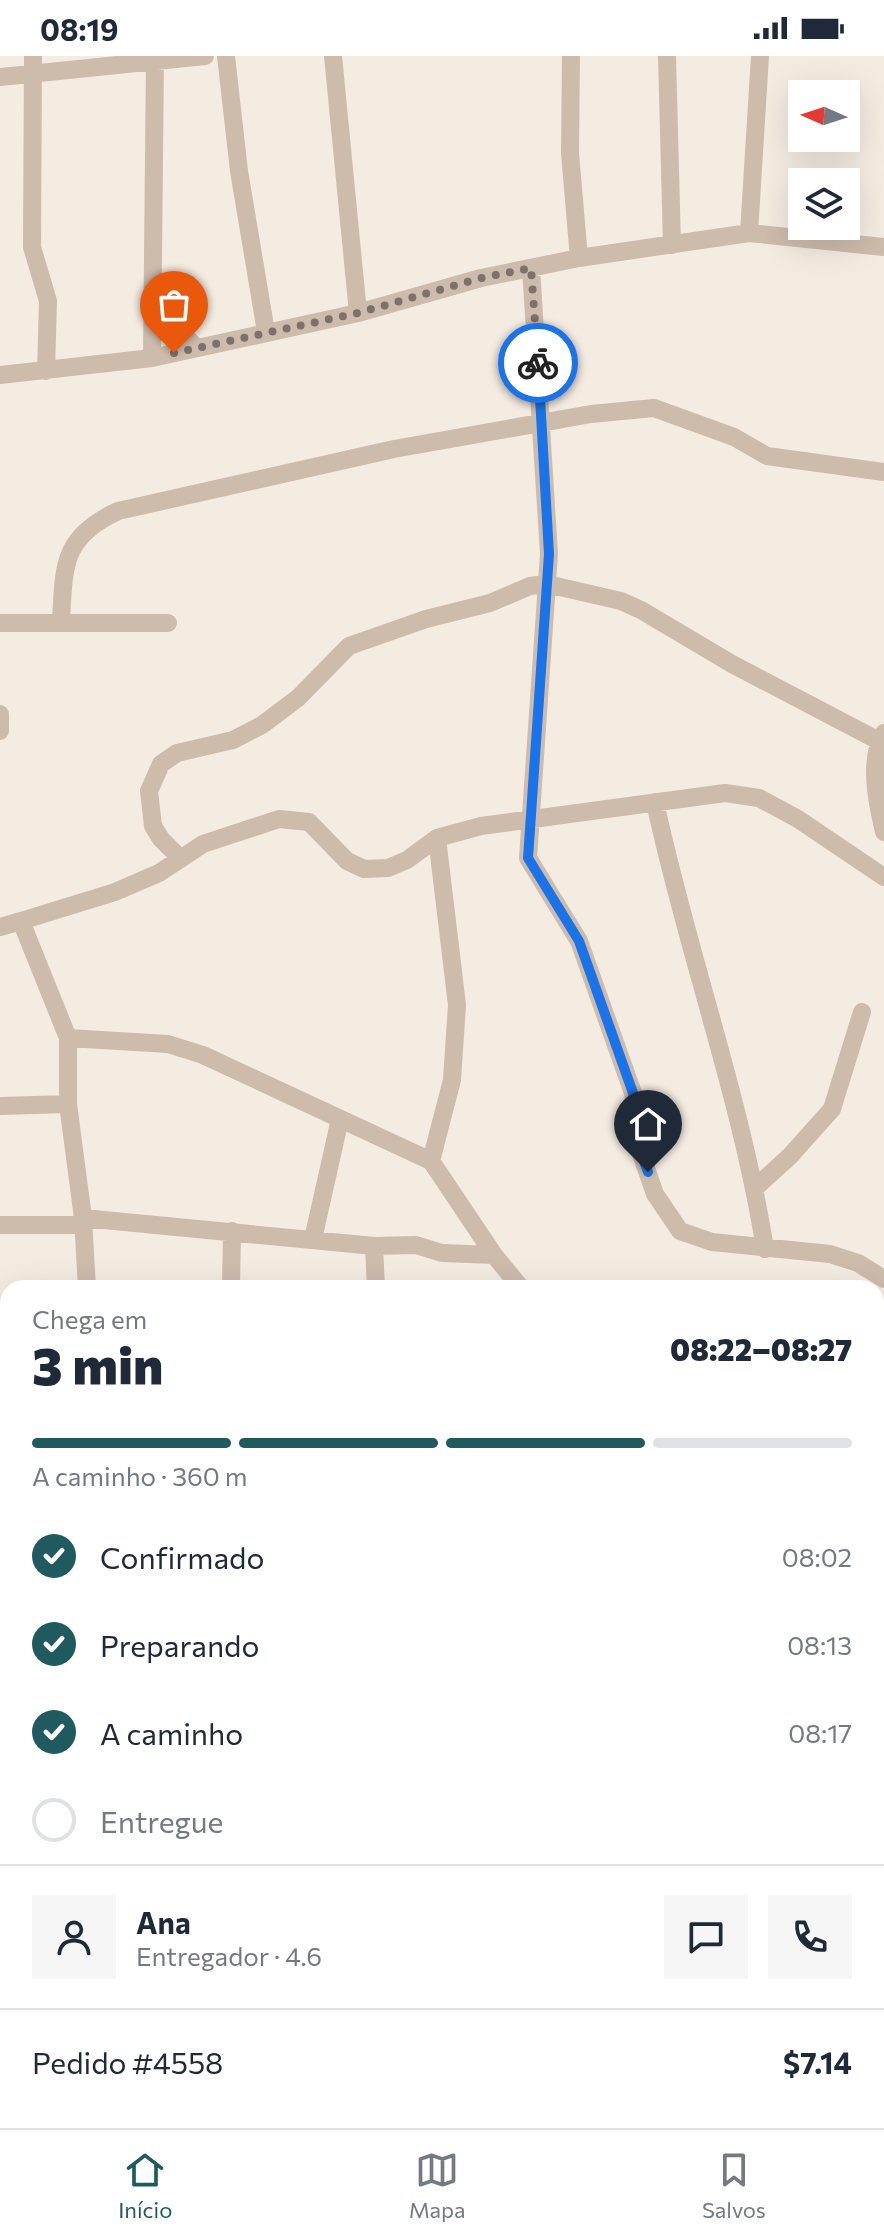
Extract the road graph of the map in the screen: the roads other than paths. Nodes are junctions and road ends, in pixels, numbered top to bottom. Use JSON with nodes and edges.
{"nodes":[{"id":1,"x":205,"y":56,"type":"edge"},
{"id":2,"x":226,"y":56,"type":"edge"},
{"id":3,"x":333,"y":56,"type":"edge"},
{"id":4,"x":571,"y":56,"type":"edge"},
{"id":5,"x":667,"y":56,"type":"edge"},
{"id":6,"x":760,"y":56,"type":"edge"},
{"id":7,"x":156,"y":58,"type":"edge"},
{"id":8,"x":33,"y":65,"type":"edge"},
{"id":9,"x":0,"y":77,"type":"edge"},
{"id":10,"x":749,"y":233,"type":"junction"},
{"id":11,"x":672,"y":245,"type":"junction"},
{"id":12,"x":884,"y":247,"type":"edge"},
{"id":13,"x":579,"y":258,"type":"junction"},
{"id":14,"x":531,"y":268,"type":"junction"},
{"id":15,"x":152,"y":303,"type":"junction"},
{"id":16,"x":358,"y":313,"type":"junction"},
{"id":17,"x":266,"y":332,"type":"junction"},
{"id":18,"x":196,"y":347,"type":"junction"},
{"id":19,"x":152,"y":358,"type":"junction"},
{"id":20,"x":46,"y":371,"type":"junction"},
{"id":21,"x":0,"y":375,"type":"edge"},
{"id":22,"x":542,"y":423,"type":"junction"},
{"id":23,"x":884,"y":472,"type":"edge"},
{"id":24,"x":547,"y":584,"type":"junction"},
{"id":25,"x":61,"y":621,"type":"junction"},
{"id":26,"x":0,"y":623,"type":"edge"},
{"id":27,"x":168,"y":623,"type":"dead end"},
{"id":28,"x":0,"y":714,"type":"edge"},
{"id":29,"x":0,"y":731,"type":"edge"},
{"id":30,"x":882,"y":737,"type":"edge"},
{"id":31,"x":655,"y":802,"type":"junction"},
{"id":32,"x":533,"y":821,"type":"junction"},
{"id":33,"x":884,"y":832,"type":"edge"},
{"id":34,"x":437,"y":838,"type":"junction"},
{"id":35,"x":181,"y":859,"type":"junction"},
{"id":36,"x":884,"y":877,"type":"edge"},
{"id":37,"x":21,"y":921,"type":"junction"},
{"id":38,"x":0,"y":927,"type":"edge"},
{"id":39,"x":862,"y":1012,"type":"dead end"},
{"id":40,"x":68,"y":1038,"type":"junction"},
{"id":41,"x":68,"y":1104,"type":"junction"},
{"id":42,"x":0,"y":1106,"type":"edge"},
{"id":43,"x":340,"y":1119,"type":"junction"},
{"id":44,"x":431,"y":1161,"type":"junction"},
{"id":45,"x":755,"y":1188,"type":"junction"},
{"id":46,"x":83,"y":1221,"type":"junction"},
{"id":47,"x":0,"y":1225,"type":"edge"},
{"id":48,"x":232,"y":1231,"type":"junction"},
{"id":49,"x":313,"y":1239,"type":"junction"},
{"id":50,"x":374,"y":1246,"type":"junction"},
{"id":51,"x":765,"y":1249,"type":"junction"},
{"id":52,"x":494,"y":1255,"type":"junction"},
{"id":53,"x":884,"y":1279,"type":"edge"},
{"id":54,"x":87,"y":1280,"type":"edge"},
{"id":55,"x":231,"y":1280,"type":"edge"},
{"id":56,"x":376,"y":1280,"type":"edge"},
{"id":57,"x":514,"y":1280,"type":"edge"}],
"edges":[{"from":1,"to":7,"type":"street"},
{"from":2,"to":17,"type":"street"},
{"from":3,"to":16,"type":"street"},
{"from":4,"to":13,"type":"street"},
{"from":5,"to":11,"type":"street"},
{"from":6,"to":10,"type":"street"},
{"from":7,"to":8,"type":"street"},
{"from":7,"to":15,"type":"street"},
{"from":8,"to":9,"type":"street"},
{"from":8,"to":20,"type":"street"},
{"from":10,"to":11,"type":"street"},
{"from":10,"to":12,"type":"street"},
{"from":11,"to":13,"type":"street"},
{"from":13,"to":14,"type":"street"},
{"from":14,"to":16,"type":"street"},
{"from":14,"to":22,"type":"street"},
{"from":15,"to":18,"type":"street"},
{"from":15,"to":19,"type":"street"},
{"from":16,"to":17,"type":"street"},
{"from":17,"to":18,"type":"street"},
{"from":18,"to":19,"type":"street"},
{"from":19,"to":20,"type":"street"},
{"from":20,"to":21,"type":"street"},
{"from":22,"to":23,"type":"street"},
{"from":22,"to":24,"type":"street"},
{"from":22,"to":25,"type":"street"},
{"from":24,"to":30,"type":"street"},
{"from":24,"to":32,"type":"street"},
{"from":24,"to":35,"type":"street"},
{"from":25,"to":26,"type":"street"},
{"from":25,"to":27,"type":"street"},
{"from":28,"to":29,"type":"street"},
{"from":30,"to":33,"type":"street"},
{"from":31,"to":32,"type":"street"},
{"from":31,"to":36,"type":"street"},
{"from":31,"to":45,"type":"street"},
{"from":32,"to":34,"type":"street"},
{"from":32,"to":51,"type":"street"},
{"from":34,"to":35,"type":"street"},
{"from":34,"to":44,"type":"street"},
{"from":35,"to":37,"type":"street"},
{"from":37,"to":38,"type":"street"},
{"from":37,"to":40,"type":"street"},
{"from":39,"to":45,"type":"street"},
{"from":40,"to":41,"type":"street"},
{"from":40,"to":43,"type":"street"},
{"from":41,"to":42,"type":"street"},
{"from":41,"to":46,"type":"street"},
{"from":43,"to":44,"type":"street"},
{"from":43,"to":49,"type":"street"},
{"from":44,"to":52,"type":"street"},
{"from":45,"to":51,"type":"street"},
{"from":46,"to":47,"type":"street"},
{"from":46,"to":48,"type":"street"},
{"from":46,"to":54,"type":"street"},
{"from":48,"to":49,"type":"street"},
{"from":48,"to":55,"type":"street"},
{"from":49,"to":50,"type":"street"},
{"from":50,"to":52,"type":"street"},
{"from":50,"to":56,"type":"street"},
{"from":51,"to":53,"type":"street"},
{"from":52,"to":57,"type":"street"}]}
